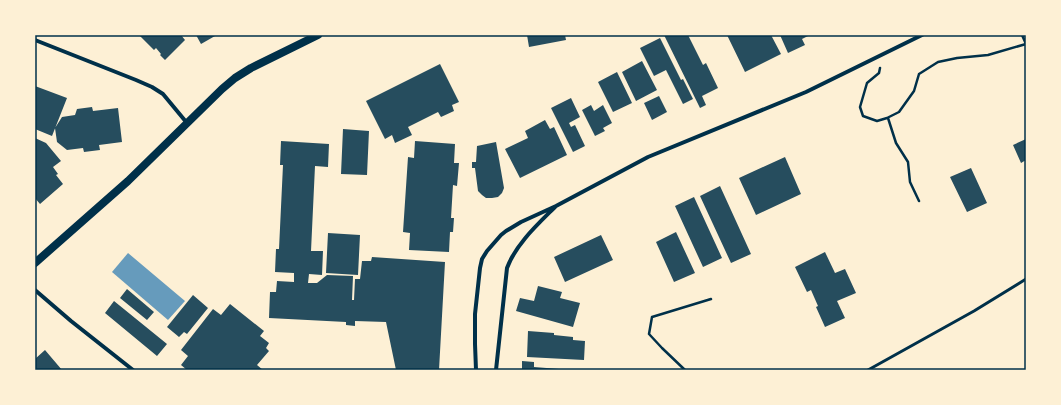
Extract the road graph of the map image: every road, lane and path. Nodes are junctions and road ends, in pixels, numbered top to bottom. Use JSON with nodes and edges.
{"nodes":[{"id":1,"x":318,"y":35,"type":"edge"},
{"id":2,"x":922,"y":35,"type":"edge"},
{"id":3,"x":1022,"y":35,"type":"edge"},
{"id":4,"x":35,"y":40,"type":"edge"},
{"id":5,"x":1026,"y":44,"type":"edge"},
{"id":6,"x":880,"y":66,"type":"dead end"},
{"id":7,"x":888,"y":118,"type":"junction"},
{"id":8,"x":188,"y":123,"type":"junction"},
{"id":9,"x":919,"y":201,"type":"dead end"},
{"id":10,"x":556,"y":206,"type":"junction"},
{"id":11,"x":35,"y":263,"type":"edge"},
{"id":12,"x":1026,"y":279,"type":"edge"},
{"id":13,"x":35,"y":290,"type":"edge"},
{"id":14,"x":711,"y":299,"type":"dead end"},
{"id":15,"x":133,"y":370,"type":"edge"},
{"id":16,"x":476,"y":370,"type":"edge"},
{"id":17,"x":496,"y":370,"type":"edge"},
{"id":18,"x":685,"y":370,"type":"edge"},
{"id":19,"x":868,"y":370,"type":"edge"}],
"edges":[{"from":1,"to":8,"type":"main road"},
{"from":2,"to":10,"type":"street"},
{"from":3,"to":5,"type":"path"},
{"from":4,"to":8,"type":"street"},
{"from":5,"to":7,"type":"path"},
{"from":6,"to":7,"type":"path"},
{"from":7,"to":9,"type":"path"},
{"from":8,"to":11,"type":"main road"},
{"from":10,"to":16,"type":"street"},
{"from":10,"to":17,"type":"street"},
{"from":12,"to":19,"type":"lane"},
{"from":13,"to":15,"type":"street"},
{"from":14,"to":18,"type":"path"}]}
